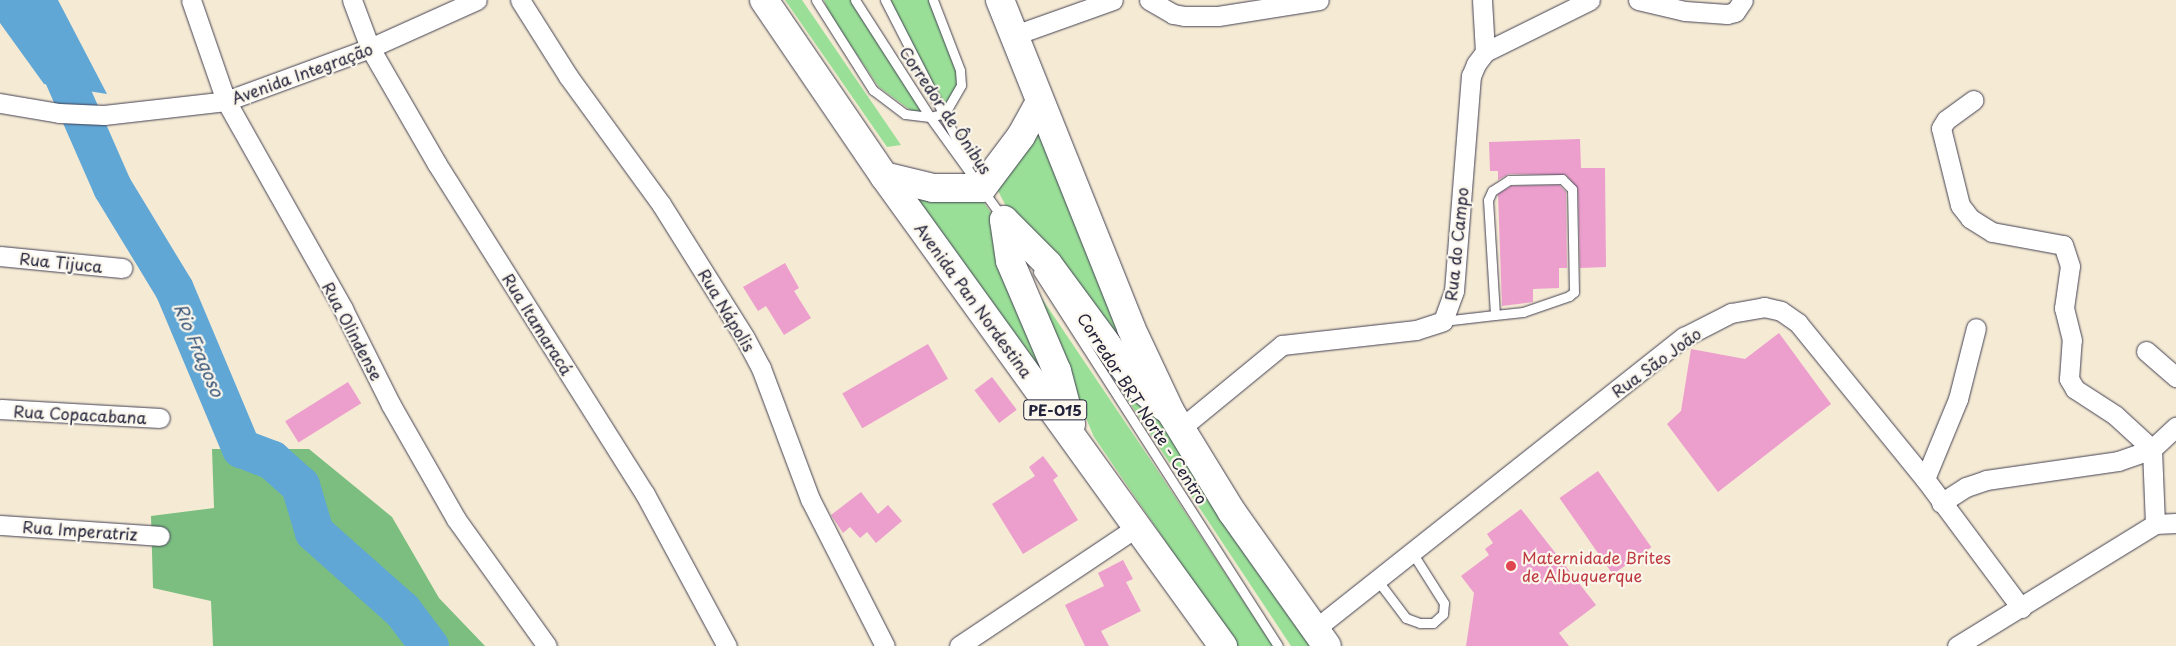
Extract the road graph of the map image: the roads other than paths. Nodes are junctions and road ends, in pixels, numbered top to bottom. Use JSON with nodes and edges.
{"nodes":[{"id":1,"x":191,"y":0,"type":"edge"},
{"id":2,"x":352,"y":0,"type":"edge"},
{"id":3,"x":477,"y":0,"type":"edge"},
{"id":4,"x":520,"y":0,"type":"edge"},
{"id":5,"x":764,"y":0,"type":"edge"},
{"id":6,"x":816,"y":0,"type":"edge"},
{"id":7,"x":855,"y":0,"type":"edge"},
{"id":8,"x":884,"y":0,"type":"edge"},
{"id":9,"x":933,"y":0,"type":"edge"},
{"id":10,"x":1000,"y":0,"type":"edge"},
{"id":11,"x":1113,"y":0,"type":"edge"},
{"id":12,"x":1148,"y":0,"type":"edge"},
{"id":13,"x":1319,"y":0,"type":"edge"},
{"id":14,"x":1482,"y":0,"type":"edge"},
{"id":15,"x":1590,"y":0,"type":"edge"},
{"id":16,"x":1638,"y":0,"type":"edge"},
{"id":17,"x":1743,"y":0,"type":"edge"},
{"id":18,"x":1012,"y":36,"type":"junction"},
{"id":19,"x":370,"y":48,"type":"junction"},
{"id":20,"x":1485,"y":52,"type":"junction"},
{"id":21,"x":1974,"y":100,"type":"dead end"},
{"id":22,"x":0,"y":102,"type":"edge"},
{"id":23,"x":226,"y":102,"type":"junction"},
{"id":24,"x":1039,"y":104,"type":"junction"},
{"id":25,"x":944,"y":113,"type":"junction"},
{"id":26,"x":930,"y":117,"type":"junction"},
{"id":27,"x":884,"y":176,"type":"junction"},
{"id":28,"x":981,"y":187,"type":"junction"},
{"id":29,"x":1004,"y":220,"type":"junction"},
{"id":30,"x":0,"y":256,"type":"edge"},
{"id":31,"x":122,"y":268,"type":"dead end"},
{"id":32,"x":1495,"y":315,"type":"junction"},
{"id":33,"x":1443,"y":321,"type":"junction"},
{"id":34,"x":1976,"y":328,"type":"dead end"},
{"id":35,"x":2146,"y":351,"type":"dead end"},
{"id":36,"x":2176,"y":377,"type":"edge"},
{"id":37,"x":0,"y":409,"type":"edge"},
{"id":38,"x":160,"y":418,"type":"dead end"},
{"id":39,"x":1175,"y":420,"type":"junction"},
{"id":40,"x":2176,"y":426,"type":"edge"},
{"id":41,"x":1074,"y":436,"type":"junction"},
{"id":42,"x":2152,"y":449,"type":"junction"},
{"id":43,"x":1925,"y":478,"type":"junction"},
{"id":44,"x":1941,"y":503,"type":"junction"},
{"id":45,"x":2176,"y":523,"type":"edge"},
{"id":46,"x":2155,"y":524,"type":"junction"},
{"id":47,"x":0,"y":525,"type":"edge"},
{"id":48,"x":1138,"y":526,"type":"junction"},
{"id":49,"x":160,"y":536,"type":"dead end"},
{"id":50,"x":1413,"y":554,"type":"junction"},
{"id":51,"x":1378,"y":581,"type":"junction"},
{"id":52,"x":2016,"y":611,"type":"junction"},
{"id":53,"x":1321,"y":638,"type":"edge"},
{"id":54,"x":547,"y":646,"type":"edge"},
{"id":55,"x":728,"y":646,"type":"edge"},
{"id":56,"x":885,"y":646,"type":"edge"},
{"id":57,"x":959,"y":646,"type":"edge"},
{"id":58,"x":1223,"y":646,"type":"edge"},
{"id":59,"x":1278,"y":646,"type":"edge"},
{"id":60,"x":1957,"y":646,"type":"edge"}],
"edges":[{"from":1,"to":23,"type":"street","name":"Rua Olindense"},
{"from":2,"to":19,"type":"street","name":"Rua Itamaracá"},
{"from":3,"to":19,"type":"street","name":"Avenida Integração"},
{"from":4,"to":56,"type":"street","name":"Rua Nápolis"},
{"from":5,"to":27,"type":"highway","name":"Avenida Pan Nordestina","number":"PE-015"},
{"from":6,"to":26,"type":"lane"},
{"from":7,"to":26,"type":"lane","name":"Corredor de Ônibus"},
{"from":8,"to":25,"type":"lane","name":"Corredor de Ônibus"},
{"from":9,"to":25,"type":"lane"},
{"from":10,"to":18,"type":"highway"},
{"from":11,"to":18,"type":"street"},
{"from":12,"to":13,"type":"street"},
{"from":14,"to":20,"type":"street"},
{"from":15,"to":20,"type":"street"},
{"from":16,"to":17,"type":"street"},
{"from":18,"to":24,"type":"highway"},
{"from":19,"to":23,"type":"street","name":"Avenida Integração"},
{"from":19,"to":55,"type":"street","name":"Rua Itamaracá"},
{"from":20,"to":33,"type":"street","name":"Rua do Campo"},
{"from":21,"to":42,"type":"street"},
{"from":22,"to":23,"type":"street","name":"Avenida Integração"},
{"from":23,"to":54,"type":"street","name":"Rua Olindense"},
{"from":24,"to":28,"type":"highway"},
{"from":24,"to":39,"type":"highway"},
{"from":25,"to":26,"type":"lane"},
{"from":25,"to":28,"type":"lane","name":"Corredor de Ônibus"},
{"from":26,"to":28,"type":"lane","name":"Corredor de Ônibus"},
{"from":27,"to":28,"type":"highway"},
{"from":27,"to":41,"type":"highway","name":"Avenida Pan Nordestina","number":"PE-015"},
{"from":28,"to":29,"type":"lane","name":"Corredor BRT Norte - Centro"},
{"from":29,"to":39,"type":"highway"},
{"from":29,"to":41,"type":"highway"},
{"from":29,"to":59,"type":"lane","name":"Corredor BRT Norte - Centro"},
{"from":30,"to":31,"type":"street","name":"Rua Tijuca"},
{"from":32,"to":32,"type":"lane"},
{"from":32,"to":33,"type":"lane"},
{"from":33,"to":39,"type":"street","name":"Rua do Campo"},
{"from":34,"to":43,"type":"street"},
{"from":35,"to":36,"type":"street"},
{"from":37,"to":38,"type":"street","name":"Rua Copacabana"},
{"from":39,"to":53,"type":"highway"},
{"from":40,"to":42,"type":"street"},
{"from":41,"to":48,"type":"highway","name":"Avenida Pan Nordestina","number":"PE-015"},
{"from":42,"to":44,"type":"street"},
{"from":42,"to":46,"type":"street"},
{"from":43,"to":44,"type":"street","name":"Rua São João"},
{"from":43,"to":50,"type":"street","name":"Rua São João"},
{"from":44,"to":52,"type":"street","name":"Rua São João"},
{"from":45,"to":46,"type":"street"},
{"from":46,"to":52,"type":"street"},
{"from":47,"to":49,"type":"street","name":"Rua Imperatriz"},
{"from":48,"to":57,"type":"street"},
{"from":48,"to":58,"type":"highway","name":"Avenida Pan Nordestina","number":"PE-015"},
{"from":50,"to":51,"type":"street","name":"Rua São João"},
{"from":50,"to":51,"type":"lane"},
{"from":51,"to":53,"type":"street","name":"Rua São João"},
{"from":52,"to":60,"type":"street"}]}
